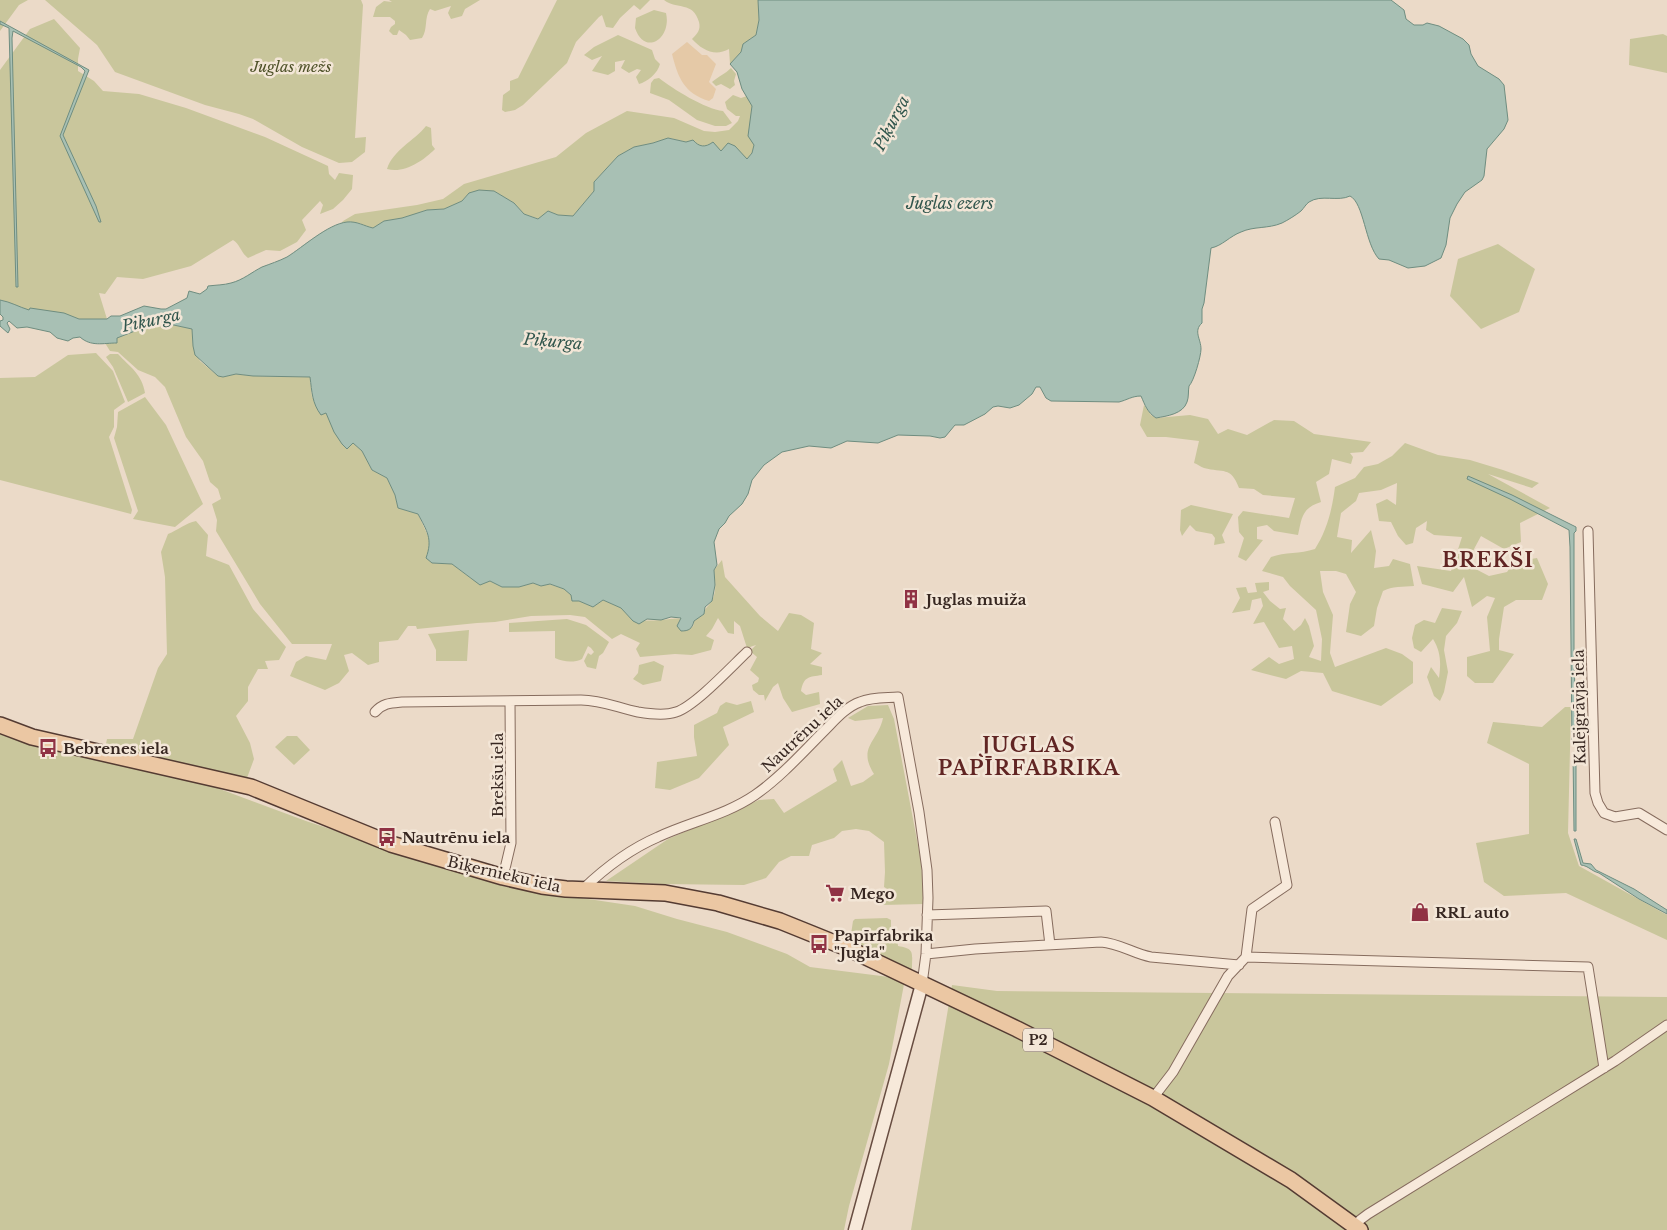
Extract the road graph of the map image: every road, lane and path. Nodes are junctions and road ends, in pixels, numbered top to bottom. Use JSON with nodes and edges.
{"nodes":[{"id":1,"x":1588,"y":530,"type":"dead end"},
{"id":2,"x":747,"y":652,"type":"dead end"},
{"id":3,"x":510,"y":701,"type":"junction"},
{"id":4,"x":376,"y":712,"type":"dead end"},
{"id":5,"x":0,"y":725,"type":"edge"},
{"id":6,"x":1275,"y":822,"type":"dead end"},
{"id":7,"x":1667,"y":830,"type":"edge"},
{"id":8,"x":503,"y":877,"type":"junction"},
{"id":9,"x":584,"y":888,"type":"junction"},
{"id":10,"x":927,"y":915,"type":"junction"},
{"id":11,"x":1050,"y":945,"type":"junction"},
{"id":12,"x":926,"y":954,"type":"junction"},
{"id":13,"x":1246,"y":957,"type":"junction"},
{"id":14,"x":1239,"y":965,"type":"junction"},
{"id":15,"x":922,"y":984,"type":"junction"},
{"id":16,"x":1667,"y":1025,"type":"edge"},
{"id":17,"x":1604,"y":1068,"type":"junction"},
{"id":18,"x":1153,"y":1098,"type":"junction"},
{"id":19,"x":1358,"y":1228,"type":"edge"},
{"id":20,"x":855,"y":1230,"type":"edge"}],
"edges":[{"from":1,"to":7,"type":"street","name":"Kalējgrāvja iela"},
{"from":2,"to":3,"type":"street"},
{"from":3,"to":4,"type":"street"},
{"from":3,"to":8,"type":"street","name":"Brekšu iela"},
{"from":5,"to":8,"type":"main road","name":"Biķernieku iela"},
{"from":6,"to":13,"type":"street"},
{"from":8,"to":9,"type":"main road","name":"Biķernieku iela"},
{"from":9,"to":10,"type":"street","name":"Nautrēnu iela"},
{"from":9,"to":15,"type":"main road","name":"Biķernieku iela"},
{"from":10,"to":11,"type":"street"},
{"from":10,"to":12,"type":"street","name":"Nautrēnu iela"},
{"from":11,"to":12,"type":"street"},
{"from":11,"to":14,"type":"street"},
{"from":12,"to":15,"type":"street","name":"Nautrēnu iela"},
{"from":13,"to":14,"type":"street"},
{"from":13,"to":17,"type":"street"},
{"from":14,"to":18,"type":"street"},
{"from":15,"to":18,"type":"main road","number":"P2"},
{"from":15,"to":20,"type":"main road"},
{"from":16,"to":17,"type":"street"},
{"from":17,"to":19,"type":"street"},
{"from":18,"to":19,"type":"main road","number":"P2"}]}
